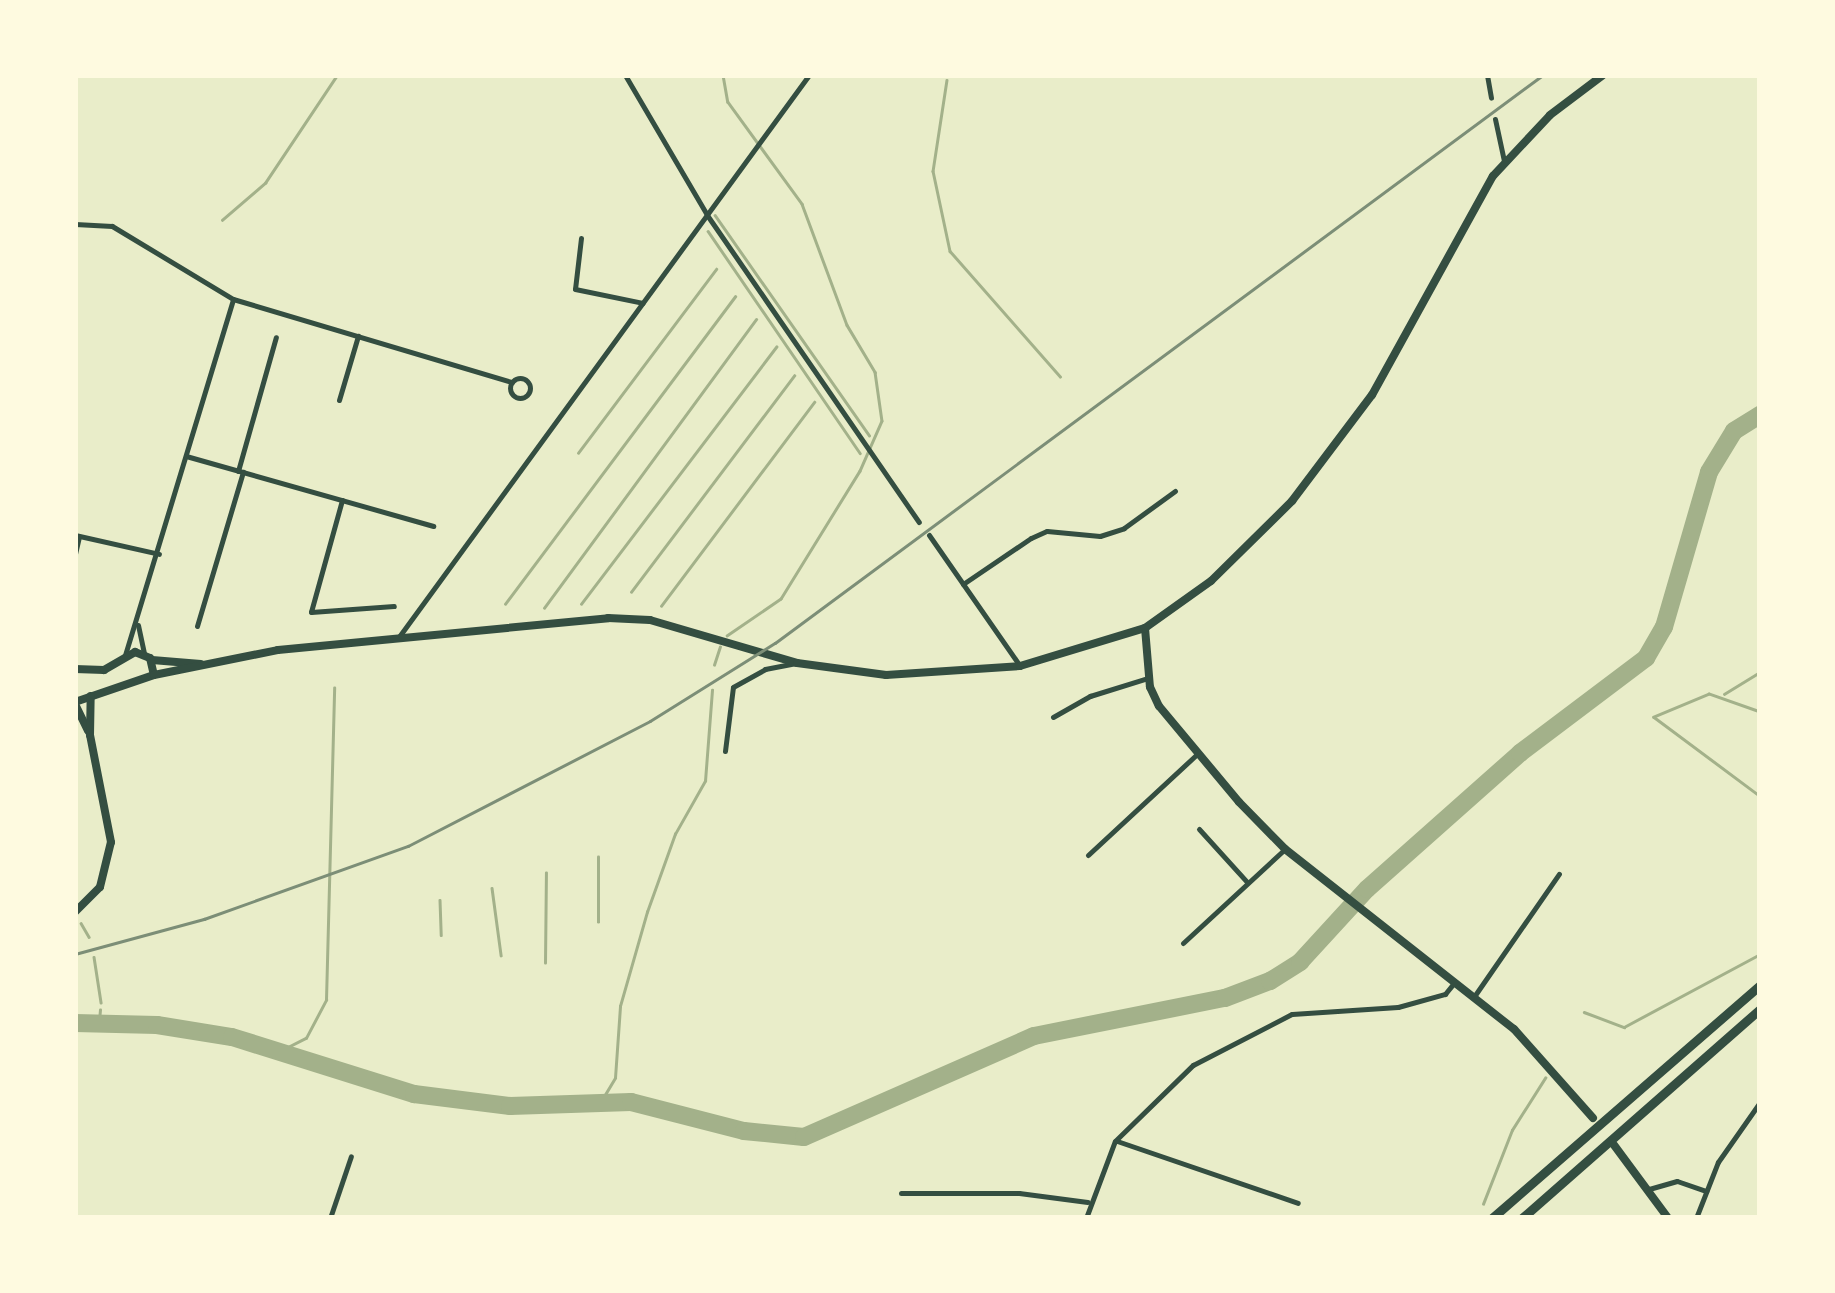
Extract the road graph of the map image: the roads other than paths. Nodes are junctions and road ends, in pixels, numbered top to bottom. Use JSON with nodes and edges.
{"nodes":[{"id":1,"x":625,"y":75,"type":"edge"},
{"id":2,"x":809,"y":75,"type":"edge"},
{"id":3,"x":1487,"y":75,"type":"edge"},
{"id":4,"x":1603,"y":75,"type":"edge"},
{"id":5,"x":1491,"y":98,"type":"dead end"},
{"id":6,"x":1495,"y":120,"type":"dead end"},
{"id":7,"x":1504,"y":162,"type":"junction"},
{"id":8,"x":707,"y":215,"type":"junction"},
{"id":9,"x":75,"y":224,"type":"edge"},
{"id":10,"x":580,"y":238,"type":"dead end"},
{"id":11,"x":233,"y":299,"type":"junction"},
{"id":12,"x":643,"y":303,"type":"junction"},
{"id":13,"x":276,"y":336,"type":"dead end"},
{"id":14,"x":358,"y":336,"type":"junction"},
{"id":15,"x":512,"y":382,"type":"junction"},
{"id":16,"x":339,"y":400,"type":"dead end"},
{"id":17,"x":186,"y":456,"type":"junction"},
{"id":18,"x":241,"y":472,"type":"junction"},
{"id":19,"x":1175,"y":491,"type":"dead end"},
{"id":20,"x":342,"y":500,"type":"junction"},
{"id":21,"x":919,"y":522,"type":"dead end"},
{"id":22,"x":434,"y":526,"type":"dead end"},
{"id":23,"x":77,"y":535,"type":"edge"},
{"id":24,"x":929,"y":535,"type":"dead end"},
{"id":25,"x":75,"y":554,"type":"edge"},
{"id":26,"x":158,"y":554,"type":"junction"},
{"id":27,"x":963,"y":584,"type":"junction"},
{"id":28,"x":394,"y":606,"type":"dead end"},
{"id":29,"x":138,"y":622,"type":"junction"},
{"id":30,"x":197,"y":626,"type":"dead end"},
{"id":31,"x":1145,"y":628,"type":"junction"},
{"id":32,"x":396,"y":640,"type":"junction"},
{"id":33,"x":144,"y":654,"type":"junction"},
{"id":34,"x":125,"y":655,"type":"junction"},
{"id":35,"x":770,"y":657,"type":"junction"},
{"id":36,"x":152,"y":660,"type":"junction"},
{"id":37,"x":797,"y":663,"type":"junction"},
{"id":38,"x":210,"y":665,"type":"junction"},
{"id":39,"x":1020,"y":666,"type":"junction"},
{"id":40,"x":75,"y":668,"type":"edge"},
{"id":41,"x":765,"y":669,"type":"junction"},
{"id":42,"x":154,"y":674,"type":"junction"},
{"id":43,"x":1148,"y":678,"type":"junction"},
{"id":44,"x":92,"y":696,"type":"junction"},
{"id":45,"x":75,"y":703,"type":"edge"},
{"id":46,"x":1053,"y":717,"type":"dead end"},
{"id":47,"x":90,"y":735,"type":"junction"},
{"id":48,"x":724,"y":750,"type":"dead end"},
{"id":49,"x":1197,"y":754,"type":"junction"},
{"id":50,"x":1199,"y":829,"type":"dead end"},
{"id":51,"x":1285,"y":849,"type":"junction"},
{"id":52,"x":1088,"y":856,"type":"dead end"},
{"id":53,"x":1559,"y":874,"type":"dead end"},
{"id":54,"x":1247,"y":883,"type":"junction"},
{"id":55,"x":75,"y":912,"type":"edge"},
{"id":56,"x":1183,"y":942,"type":"dead end"},
{"id":57,"x":1453,"y":984,"type":"junction"},
{"id":58,"x":1760,"y":985,"type":"edge"},
{"id":59,"x":1473,"y":998,"type":"junction"},
{"id":60,"x":1760,"y":1009,"type":"edge"},
{"id":61,"x":1760,"y":1102,"type":"edge"},
{"id":62,"x":1594,"y":1118,"type":"dead end"},
{"id":63,"x":1115,"y":1141,"type":"junction"},
{"id":64,"x":1614,"y":1145,"type":"dead end"},
{"id":65,"x":351,"y":1156,"type":"dead end"},
{"id":66,"x":1649,"y":1189,"type":"junction"},
{"id":67,"x":1706,"y":1191,"type":"junction"},
{"id":68,"x":901,"y":1193,"type":"dead end"},
{"id":69,"x":1088,"y":1202,"type":"junction"},
{"id":70,"x":1298,"y":1203,"type":"dead end"},
{"id":71,"x":330,"y":1218,"type":"edge"},
{"id":72,"x":1086,"y":1218,"type":"edge"},
{"id":73,"x":1492,"y":1218,"type":"edge"},
{"id":74,"x":1522,"y":1218,"type":"edge"},
{"id":75,"x":1668,"y":1218,"type":"edge"},
{"id":76,"x":1696,"y":1218,"type":"edge"}],
"edges":[{"from":1,"to":8,"type":"street"},
{"from":2,"to":8,"type":"street"},
{"from":3,"to":5,"type":"street"},
{"from":4,"to":7,"type":"main road"},
{"from":6,"to":7,"type":"street"},
{"from":7,"to":31,"type":"main road"},
{"from":8,"to":12,"type":"street"},
{"from":8,"to":21,"type":"street"},
{"from":9,"to":11,"type":"street"},
{"from":10,"to":12,"type":"street"},
{"from":11,"to":14,"type":"street"},
{"from":11,"to":17,"type":"street"},
{"from":12,"to":32,"type":"street"},
{"from":13,"to":18,"type":"street"},
{"from":14,"to":15,"type":"street"},
{"from":14,"to":16,"type":"street"},
{"from":15,"to":15,"type":"street"},
{"from":17,"to":18,"type":"street"},
{"from":17,"to":26,"type":"street"},
{"from":18,"to":20,"type":"street"},
{"from":18,"to":30,"type":"street"},
{"from":19,"to":27,"type":"street"},
{"from":20,"to":22,"type":"street"},
{"from":20,"to":28,"type":"street"},
{"from":23,"to":25,"type":"street"},
{"from":23,"to":26,"type":"street"},
{"from":24,"to":27,"type":"street"},
{"from":26,"to":29,"type":"street"},
{"from":27,"to":39,"type":"street"},
{"from":29,"to":33,"type":"street"},
{"from":29,"to":34,"type":"street"},
{"from":31,"to":39,"type":"main road"},
{"from":31,"to":43,"type":"main road"},
{"from":32,"to":35,"type":"main road"},
{"from":32,"to":38,"type":"main road"},
{"from":33,"to":34,"type":"main road"},
{"from":33,"to":36,"type":"main road"},
{"from":34,"to":40,"type":"main road"},
{"from":35,"to":37,"type":"main road"},
{"from":35,"to":41,"type":"street"},
{"from":36,"to":38,"type":"main road"},
{"from":36,"to":42,"type":"main road"},
{"from":37,"to":39,"type":"main road"},
{"from":37,"to":41,"type":"street"},
{"from":38,"to":42,"type":"main road"},
{"from":41,"to":48,"type":"street"},
{"from":42,"to":44,"type":"main road"},
{"from":43,"to":46,"type":"street"},
{"from":43,"to":49,"type":"main road"},
{"from":44,"to":45,"type":"main road"},
{"from":44,"to":47,"type":"main road"},
{"from":45,"to":47,"type":"main road"},
{"from":47,"to":55,"type":"main road"},
{"from":49,"to":51,"type":"main road"},
{"from":49,"to":52,"type":"street"},
{"from":50,"to":54,"type":"street"},
{"from":51,"to":54,"type":"street"},
{"from":51,"to":57,"type":"main road"},
{"from":53,"to":59,"type":"street"},
{"from":54,"to":56,"type":"street"},
{"from":57,"to":59,"type":"main road"},
{"from":57,"to":63,"type":"street"},
{"from":58,"to":73,"type":"highway"},
{"from":59,"to":62,"type":"main road"},
{"from":60,"to":74,"type":"highway"},
{"from":61,"to":67,"type":"street"},
{"from":63,"to":69,"type":"street"},
{"from":63,"to":70,"type":"street"},
{"from":64,"to":66,"type":"main road"},
{"from":65,"to":71,"type":"street"},
{"from":66,"to":67,"type":"street"},
{"from":66,"to":75,"type":"main road"},
{"from":67,"to":76,"type":"street"},
{"from":68,"to":69,"type":"street"},
{"from":69,"to":72,"type":"street"}]}
